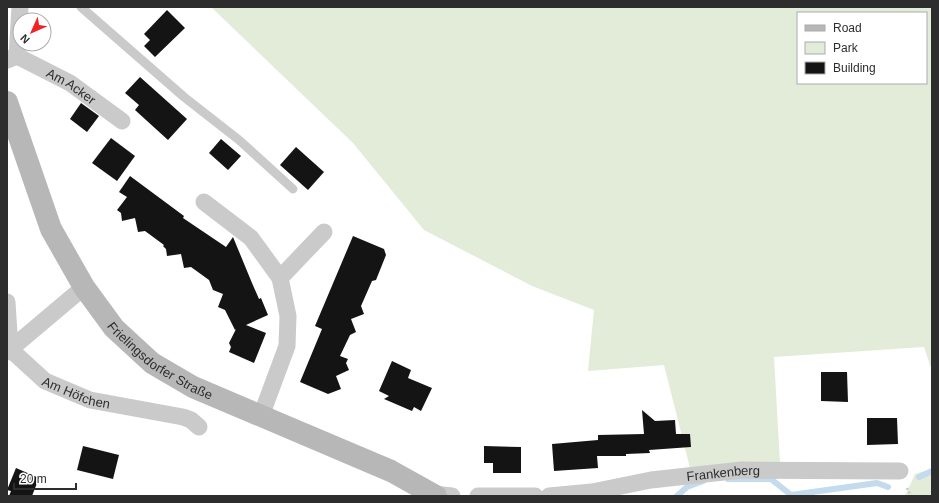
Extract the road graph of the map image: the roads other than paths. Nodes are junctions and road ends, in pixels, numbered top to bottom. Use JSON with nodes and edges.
{"nodes":[{"id":1,"x":20,"y":7,"type":"edge"},
{"id":2,"x":81,"y":7,"type":"edge"},
{"id":3,"x":12,"y":58,"type":"edge"},
{"id":4,"x":7,"y":102,"type":"edge"},
{"id":5,"x":122,"y":120,"type":"dead end"},
{"id":6,"x":294,"y":189,"type":"dead end"},
{"id":7,"x":204,"y":202,"type":"dead end"},
{"id":8,"x":324,"y":232,"type":"dead end"},
{"id":9,"x":280,"y":278,"type":"junction"},
{"id":10,"x":84,"y":287,"type":"junction"},
{"id":11,"x":7,"y":302,"type":"edge"},
{"id":12,"x":8,"y":350,"type":"edge"},
{"id":13,"x":261,"y":416,"type":"junction"},
{"id":14,"x":199,"y":427,"type":"dead end"},
{"id":15,"x":900,"y":471,"type":"dead end"},
{"id":16,"x":440,"y":495,"type":"edge"},
{"id":17,"x":478,"y":496,"type":"edge"},
{"id":18,"x":535,"y":496,"type":"edge"},
{"id":19,"x":549,"y":496,"type":"edge"}],
"edges":[{"from":1,"to":3,"type":"street","name":"Am Acker"},
{"from":2,"to":6,"type":"lane"},
{"from":3,"to":5,"type":"street","name":"Am Acker"},
{"from":4,"to":10,"type":"main road","name":"Frielingsdorfer Straße"},
{"from":7,"to":9,"type":"street"},
{"from":8,"to":9,"type":"street"},
{"from":9,"to":13,"type":"street"},
{"from":10,"to":12,"type":"street"},
{"from":10,"to":13,"type":"main road","name":"Frielingsdorfer Straße"},
{"from":11,"to":12,"type":"street"},
{"from":12,"to":14,"type":"street","name":"Am Höfchen"},
{"from":13,"to":16,"type":"main road","name":"Frielingsdorfer Straße"},
{"from":15,"to":19,"type":"street","name":"Frankenberg"},
{"from":17,"to":18,"type":"street"}]}
